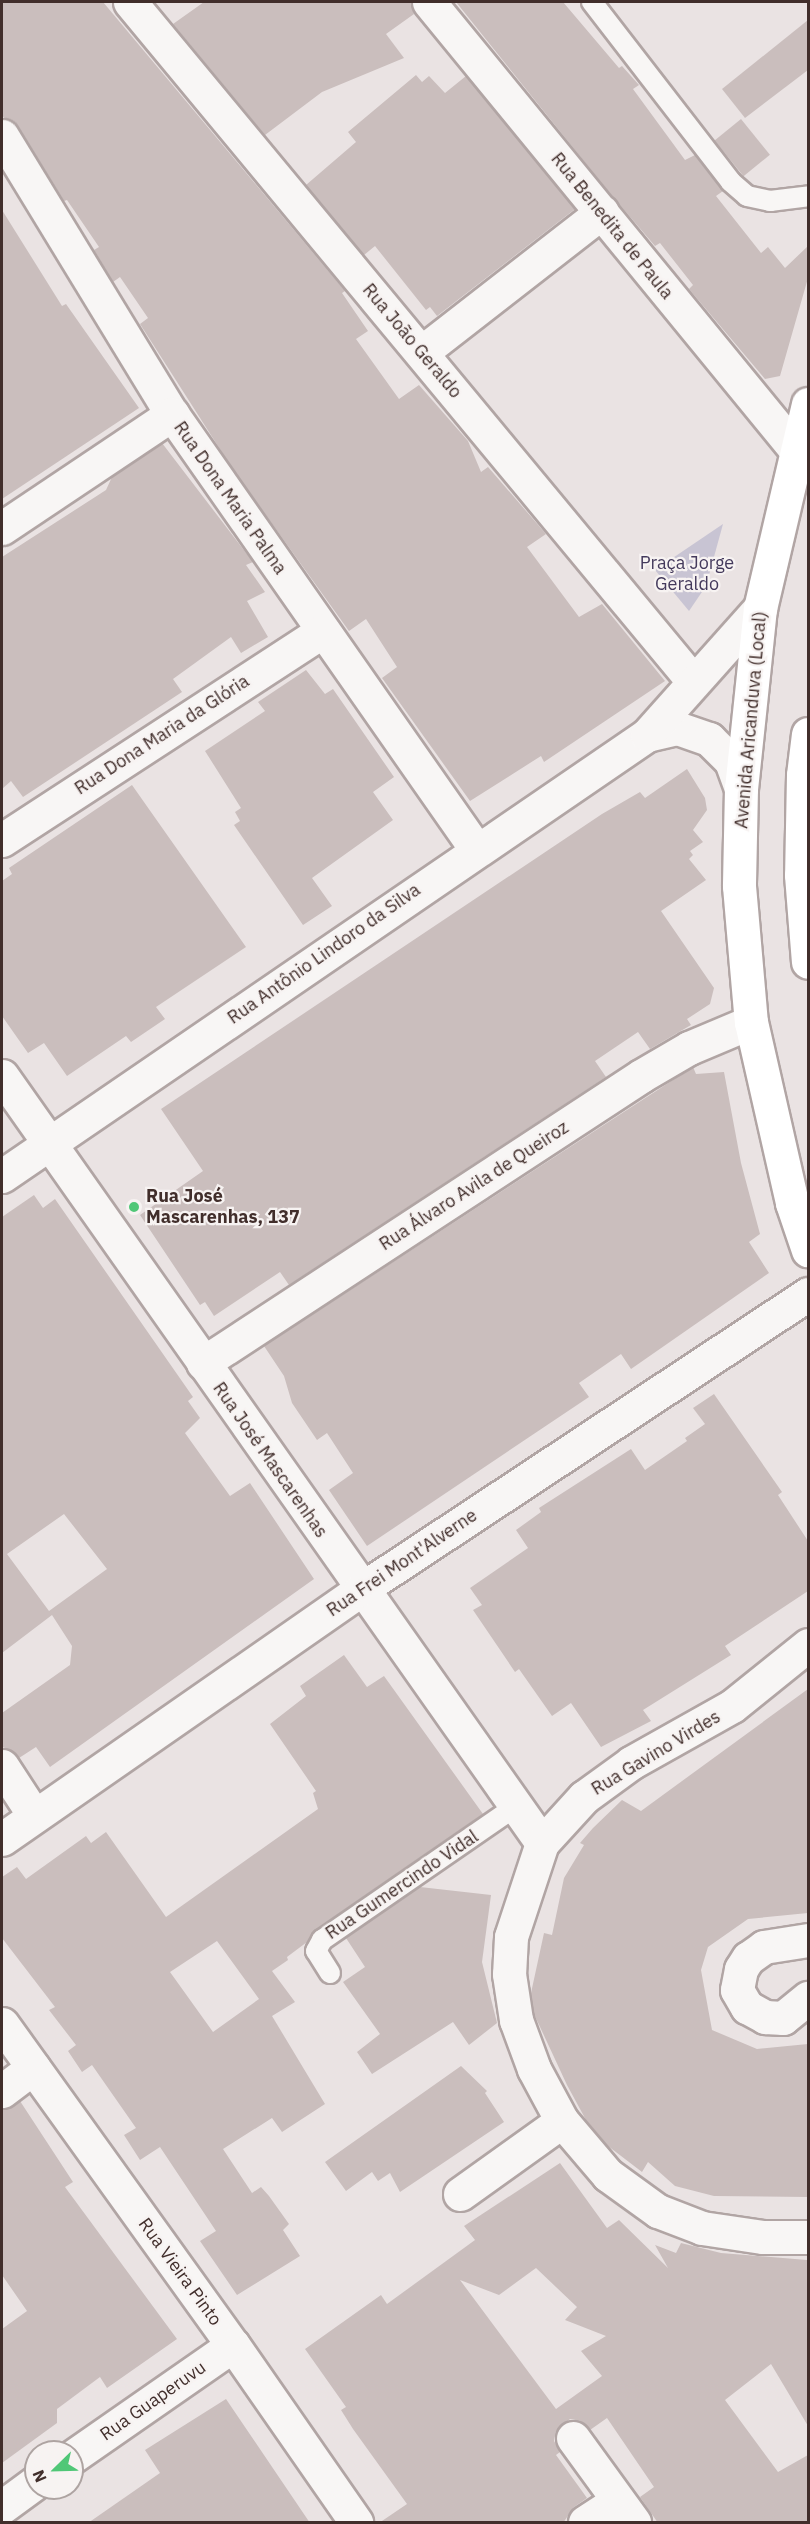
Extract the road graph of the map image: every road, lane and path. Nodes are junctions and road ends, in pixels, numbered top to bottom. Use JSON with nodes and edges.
{"nodes":[{"id":1,"x":130,"y":2,"type":"edge"},
{"id":2,"x":429,"y":2,"type":"edge"},
{"id":3,"x":592,"y":2,"type":"edge"},
{"id":4,"x":2,"y":136,"type":"edge"},
{"id":5,"x":808,"y":196,"type":"edge"},
{"id":6,"x":602,"y":212,"type":"junction"},
{"id":7,"x":422,"y":352,"type":"junction"},
{"id":8,"x":808,"y":404,"type":"edge"},
{"id":9,"x":172,"y":414,"type":"junction"},
{"id":10,"x":796,"y":450,"type":"junction"},
{"id":11,"x":2,"y":528,"type":"edge"},
{"id":12,"x":760,"y":608,"type":"junction"},
{"id":13,"x":323,"y":631,"type":"junction"},
{"id":14,"x":693,"y":681,"type":"junction"},
{"id":15,"x":808,"y":734,"type":"edge"},
{"id":16,"x":647,"y":735,"type":"junction"},
{"id":17,"x":741,"y":788,"type":"junction"},
{"id":18,"x":2,"y":840,"type":"edge"},
{"id":19,"x":476,"y":849,"type":"junction"},
{"id":20,"x":808,"y":962,"type":"edge"},
{"id":21,"x":751,"y":1022,"type":"junction"},
{"id":22,"x":2,"y":1076,"type":"edge"},
{"id":23,"x":49,"y":1144,"type":"junction"},
{"id":24,"x":2,"y":1176,"type":"edge"},
{"id":25,"x":808,"y":1250,"type":"edge"},
{"id":26,"x":808,"y":1294,"type":"edge"},
{"id":27,"x":203,"y":1363,"type":"junction"},
{"id":28,"x":360,"y":1590,"type":"junction"},
{"id":29,"x":808,"y":1645,"type":"edge"},
{"id":30,"x":2,"y":1766,"type":"edge"},
{"id":31,"x":516,"y":1806,"type":"junction"},
{"id":32,"x":34,"y":1815,"type":"junction"},
{"id":33,"x":2,"y":1839,"type":"edge"},
{"id":34,"x":542,"y":1843,"type":"junction"},
{"id":35,"x":808,"y":1940,"type":"edge"},
{"id":36,"x":330,"y":1973,"type":"dead end"},
{"id":37,"x":808,"y":1998,"type":"edge"},
{"id":38,"x":2,"y":2024,"type":"edge"},
{"id":39,"x":33,"y":2068,"type":"junction"},
{"id":40,"x":2,"y":2091,"type":"edge"},
{"id":41,"x":562,"y":2121,"type":"junction"},
{"id":42,"x":460,"y":2194,"type":"dead end"},
{"id":43,"x":808,"y":2237,"type":"edge"},
{"id":44,"x":233,"y":2345,"type":"junction"},
{"id":45,"x":573,"y":2438,"type":"dead end"},
{"id":46,"x":84,"y":2449,"type":"edge"},
{"id":47,"x":24,"y":2490,"type":"edge"},
{"id":48,"x":2,"y":2506,"type":"edge"},
{"id":49,"x":626,"y":2512,"type":"edge"},
{"id":50,"x":356,"y":2523,"type":"edge"},
{"id":51,"x":585,"y":2523,"type":"edge"}],
"edges":[{"from":1,"to":7,"type":"street","name":"Rua João Geraldo"},
{"from":2,"to":6,"type":"street","name":"Rua Benedita de Paula"},
{"from":3,"to":5,"type":"lane"},
{"from":4,"to":9,"type":"street","name":"Rua Dona Maria Palma"},
{"from":6,"to":7,"type":"street"},
{"from":6,"to":10,"type":"street","name":"Rua Benedita de Paula"},
{"from":7,"to":14,"type":"street","name":"Rua João Geraldo"},
{"from":8,"to":10,"type":"main road","name":"Avenida Aricanduva (Local)"},
{"from":9,"to":11,"type":"street"},
{"from":9,"to":13,"type":"street","name":"Rua Dona Maria Palma"},
{"from":10,"to":12,"type":"main road","name":"Avenida Aricanduva (Local)"},
{"from":12,"to":14,"type":"street","name":"Rua Antônio Lindoro da Silva"},
{"from":12,"to":17,"type":"main road","name":"Avenida Aricanduva (Local)"},
{"from":13,"to":18,"type":"street","name":"Rua Dona Maria da Glória"},
{"from":13,"to":19,"type":"street","name":"Rua Dona Maria Palma"},
{"from":14,"to":16,"type":"street","name":"Rua Antônio Lindoro da Silva"},
{"from":15,"to":20,"type":"main road"},
{"from":16,"to":17,"type":"street","name":"Rua Antônio Lindoro da Silva"},
{"from":16,"to":19,"type":"street","name":"Rua Antônio Lindoro da Silva"},
{"from":17,"to":21,"type":"main road","name":"Avenida Aricanduva (Local)"},
{"from":19,"to":23,"type":"street","name":"Rua Antônio Lindoro da Silva"},
{"from":21,"to":25,"type":"main road","name":"Avenida Aricanduva (Local)"},
{"from":21,"to":27,"type":"street","name":"Rua Álvaro Avila de Queiroz"},
{"from":22,"to":23,"type":"street","name":"Rua José Mascarenhas"},
{"from":23,"to":24,"type":"street","name":"Rua Antônio Lindoro da Silva"},
{"from":23,"to":27,"type":"street","name":"Rua José Mascarenhas"},
{"from":26,"to":28,"type":"street","name":"Rua Frei Mont'Alverne"},
{"from":27,"to":28,"type":"street","name":"Rua José Mascarenhas"},
{"from":28,"to":31,"type":"street","name":"Rua José Mascarenhas"},
{"from":28,"to":32,"type":"street","name":"Rua Frei Mont'Alverne"},
{"from":29,"to":34,"type":"street","name":"Rua Gavino Virdes"},
{"from":30,"to":32,"type":"street"},
{"from":31,"to":34,"type":"street","name":"Rua José Mascarenhas"},
{"from":31,"to":36,"type":"lane","name":"Rua Gumercindo Vidal"},
{"from":32,"to":33,"type":"street","name":"Rua Frei Mont'Alverne"},
{"from":34,"to":41,"type":"street","name":"Rua Gavino Virdes"},
{"from":35,"to":37,"type":"street"},
{"from":38,"to":39,"type":"street","name":"Rua Vieira Pinto"},
{"from":39,"to":40,"type":"street"},
{"from":39,"to":44,"type":"street","name":"Rua Vieira Pinto"},
{"from":41,"to":42,"type":"street"},
{"from":41,"to":43,"type":"street","name":"Rua Gavino Virdes"},
{"from":44,"to":46,"type":"street","name":"Rua Guaperuvu"},
{"from":44,"to":50,"type":"street","name":"Rua Vieira Pinto"},
{"from":45,"to":49,"type":"street"},
{"from":47,"to":48,"type":"street"},
{"from":49,"to":51,"type":"street"}]}
